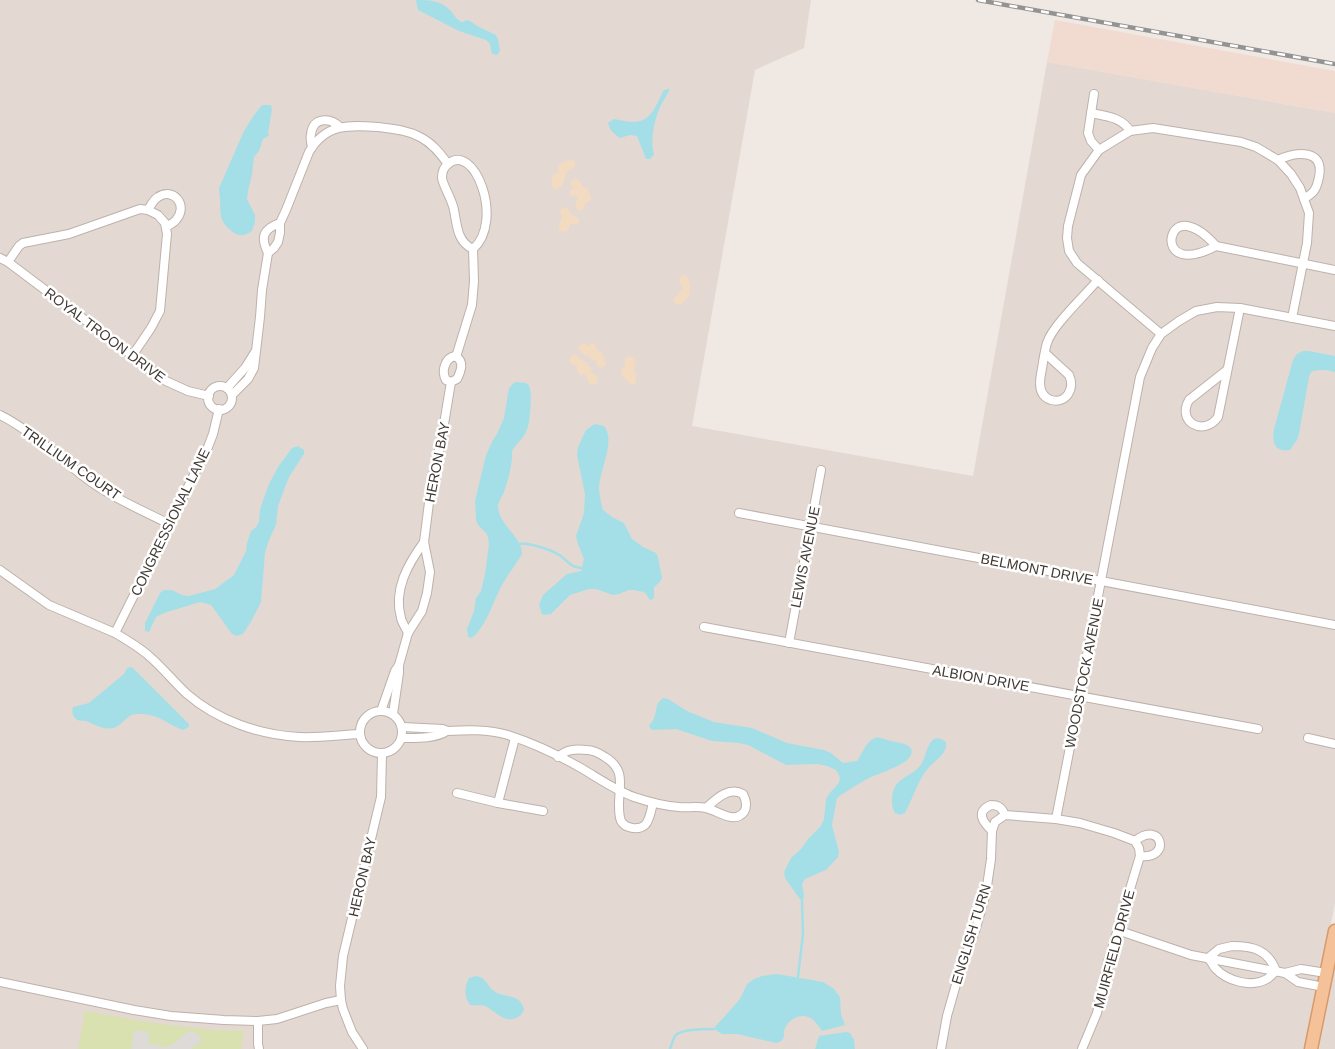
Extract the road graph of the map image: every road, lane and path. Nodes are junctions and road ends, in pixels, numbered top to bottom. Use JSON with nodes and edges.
{"nodes":[{"id":1,"x":1094,"y":94,"type":"dead end"},
{"id":2,"x":1090,"y":113,"type":"junction"},
{"id":3,"x":340,"y":127,"type":"junction"},
{"id":4,"x":1130,"y":131,"type":"junction"},
{"id":5,"x":312,"y":147,"type":"junction"},
{"id":6,"x":1099,"y":150,"type":"junction"},
{"id":7,"x":1278,"y":160,"type":"junction"},
{"id":8,"x":448,"y":164,"type":"junction"},
{"id":9,"x":1304,"y":199,"type":"junction"},
{"id":10,"x":148,"y":210,"type":"junction"},
{"id":11,"x":280,"y":223,"type":"junction"},
{"id":12,"x":166,"y":226,"type":"junction"},
{"id":13,"x":1216,"y":246,"type":"junction"},
{"id":14,"x":473,"y":249,"type":"junction"},
{"id":15,"x":268,"y":253,"type":"junction"},
{"id":16,"x":0,"y":258,"type":"edge"},
{"id":17,"x":8,"y":262,"type":"junction"},
{"id":18,"x":1303,"y":263,"type":"junction"},
{"id":19,"x":1335,"y":270,"type":"edge"},
{"id":20,"x":1098,"y":280,"type":"junction"},
{"id":21,"x":1240,"y":308,"type":"junction"},
{"id":22,"x":1292,"y":318,"type":"junction"},
{"id":23,"x":1335,"y":326,"type":"edge"},
{"id":24,"x":1161,"y":334,"type":"junction"},
{"id":25,"x":255,"y":352,"type":"junction"},
{"id":26,"x":1045,"y":353,"type":"junction"},
{"id":27,"x":132,"y":356,"type":"junction"},
{"id":28,"x":456,"y":357,"type":"junction"},
{"id":29,"x":1227,"y":370,"type":"junction"},
{"id":30,"x":451,"y":382,"type":"junction"},
{"id":31,"x":227,"y":388,"type":"junction"},
{"id":32,"x":232,"y":395,"type":"junction"},
{"id":33,"x":209,"y":396,"type":"junction"},
{"id":34,"x":219,"y":409,"type":"junction"},
{"id":35,"x":0,"y":415,"type":"edge"},
{"id":36,"x":821,"y":470,"type":"dead end"},
{"id":37,"x":739,"y":513,"type":"dead end"},
{"id":38,"x":169,"y":524,"type":"junction"},
{"id":39,"x":810,"y":526,"type":"junction"},
{"id":40,"x":424,"y":542,"type":"junction"},
{"id":41,"x":0,"y":570,"type":"edge"},
{"id":42,"x":1102,"y":581,"type":"junction"},
{"id":43,"x":1335,"y":625,"type":"edge"},
{"id":44,"x":704,"y":627,"type":"dead end"},
{"id":45,"x":115,"y":633,"type":"junction"},
{"id":46,"x":408,"y":633,"type":"junction"},
{"id":47,"x":789,"y":643,"type":"junction"},
{"id":48,"x":393,"y":689,"type":"junction"},
{"id":49,"x":1080,"y":696,"type":"junction"},
{"id":50,"x":381,"y":711,"type":"junction"},
{"id":51,"x":392,"y":714,"type":"junction"},
{"id":52,"x":402,"y":727,"type":"junction"},
{"id":53,"x":428,"y":728,"type":"junction"},
{"id":54,"x":1258,"y":729,"type":"dead end"},
{"id":55,"x":447,"y":731,"type":"junction"},
{"id":56,"x":360,"y":734,"type":"junction"},
{"id":57,"x":428,"y":737,"type":"junction"},
{"id":58,"x":402,"y":738,"type":"junction"},
{"id":59,"x":515,"y":738,"type":"junction"},
{"id":60,"x":1308,"y":738,"type":"dead end"},
{"id":61,"x":1335,"y":744,"type":"edge"},
{"id":62,"x":382,"y":754,"type":"junction"},
{"id":63,"x":558,"y":757,"type":"junction"},
{"id":64,"x":619,"y":790,"type":"junction"},
{"id":65,"x":457,"y":793,"type":"dead end"},
{"id":66,"x":653,"y":803,"type":"junction"},
{"id":67,"x":498,"y":804,"type":"junction"},
{"id":68,"x":706,"y":808,"type":"junction"},
{"id":69,"x":543,"y":811,"type":"dead end"},
{"id":70,"x":1005,"y":815,"type":"junction"},
{"id":71,"x":1056,"y":819,"type":"junction"},
{"id":72,"x":992,"y":830,"type":"junction"},
{"id":73,"x":1117,"y":930,"type":"junction"},
{"id":74,"x":1335,"y":931,"type":"edge"},
{"id":75,"x":1208,"y":958,"type":"junction"},
{"id":76,"x":1276,"y":971,"type":"junction"},
{"id":77,"x":1285,"y":973,"type":"junction"},
{"id":78,"x":1326,"y":973,"type":"junction"},
{"id":79,"x":0,"y":982,"type":"edge"},
{"id":80,"x":1324,"y":987,"type":"junction"},
{"id":81,"x":341,"y":1000,"type":"junction"},
{"id":82,"x":258,"y":1021,"type":"junction"},
{"id":83,"x":258,"y":1048,"type":"edge"},
{"id":84,"x":363,"y":1049,"type":"edge"},
{"id":85,"x":941,"y":1049,"type":"edge"},
{"id":86,"x":1082,"y":1049,"type":"edge"},
{"id":87,"x":1311,"y":1049,"type":"edge"}],
"edges":[{"from":1,"to":2,"type":"street"},
{"from":2,"to":4,"type":"street"},
{"from":2,"to":6,"type":"street"},
{"from":3,"to":5,"type":"street"},
{"from":3,"to":5,"type":"street"},
{"from":3,"to":8,"type":"street"},
{"from":4,"to":6,"type":"street"},
{"from":4,"to":7,"type":"street"},
{"from":5,"to":11,"type":"street"},
{"from":6,"to":20,"type":"street"},
{"from":7,"to":9,"type":"street"},
{"from":7,"to":9,"type":"street"},
{"from":8,"to":14,"type":"street"},
{"from":8,"to":14,"type":"street","name":"HERON BAY"},
{"from":9,"to":18,"type":"street"},
{"from":10,"to":12,"type":"street"},
{"from":10,"to":12,"type":"street"},
{"from":10,"to":17,"type":"street"},
{"from":11,"to":15,"type":"street"},
{"from":11,"to":15,"type":"street"},
{"from":12,"to":27,"type":"street"},
{"from":13,"to":13,"type":"street"},
{"from":13,"to":18,"type":"street"},
{"from":14,"to":28,"type":"street","name":"HERON BAY"},
{"from":15,"to":25,"type":"street"},
{"from":16,"to":17,"type":"street","name":"ROYAL TROON DRIVE"},
{"from":17,"to":27,"type":"street","name":"ROYAL TROON DRIVE"},
{"from":18,"to":19,"type":"street"},
{"from":18,"to":22,"type":"street"},
{"from":20,"to":24,"type":"street"},
{"from":20,"to":26,"type":"street"},
{"from":21,"to":22,"type":"street"},
{"from":21,"to":24,"type":"street"},
{"from":21,"to":29,"type":"street"},
{"from":22,"to":23,"type":"street"},
{"from":24,"to":42,"type":"street","name":"WOODSTOCK AVENUE"},
{"from":25,"to":31,"type":"street"},
{"from":25,"to":32,"type":"street"},
{"from":26,"to":26,"type":"street"},
{"from":27,"to":33,"type":"street","name":"ROYAL TROON DRIVE"},
{"from":28,"to":30,"type":"street","name":"HERON BAY"},
{"from":28,"to":30,"type":"street","name":"HERON BAY"},
{"from":29,"to":29,"type":"street"},
{"from":30,"to":40,"type":"street","name":"HERON BAY"},
{"from":31,"to":32,"type":"street"},
{"from":31,"to":33,"type":"street"},
{"from":32,"to":34,"type":"street"},
{"from":33,"to":34,"type":"street"},
{"from":34,"to":38,"type":"street","name":"CONGRESSIONAL LANE"},
{"from":35,"to":38,"type":"street","name":"TRILLIUM COURT"},
{"from":36,"to":39,"type":"street","name":"LEWIS AVENUE"},
{"from":37,"to":39,"type":"street","name":"BELMONT DRIVE"},
{"from":38,"to":45,"type":"street","name":"CONGRESSIONAL LANE"},
{"from":39,"to":42,"type":"street","name":"BELMONT DRIVE"},
{"from":39,"to":47,"type":"street","name":"LEWIS AVENUE"},
{"from":40,"to":46,"type":"street","name":"HERON BAY"},
{"from":40,"to":46,"type":"street","name":"HERON BAY"},
{"from":41,"to":45,"type":"street"},
{"from":42,"to":43,"type":"street","name":"BELMONT DRIVE"},
{"from":42,"to":49,"type":"street","name":"WOODSTOCK AVENUE"},
{"from":44,"to":47,"type":"street","name":"ALBION DRIVE"},
{"from":45,"to":56,"type":"street"},
{"from":46,"to":48,"type":"street","name":"HERON BAY"},
{"from":47,"to":49,"type":"street","name":"ALBION DRIVE"},
{"from":48,"to":50,"type":"street","name":"HERON BAY"},
{"from":48,"to":51,"type":"street","name":"HERON BAY"},
{"from":49,"to":54,"type":"street","name":"ALBION DRIVE"},
{"from":49,"to":71,"type":"street","name":"WOODSTOCK AVENUE"},
{"from":50,"to":51,"type":"street"},
{"from":50,"to":56,"type":"street"},
{"from":51,"to":52,"type":"street"},
{"from":52,"to":53,"type":"street"},
{"from":52,"to":58,"type":"street"},
{"from":53,"to":55,"type":"street"},
{"from":53,"to":57,"type":"street"},
{"from":55,"to":57,"type":"street"},
{"from":55,"to":59,"type":"street"},
{"from":56,"to":62,"type":"street"},
{"from":57,"to":58,"type":"street"},
{"from":58,"to":62,"type":"street"},
{"from":59,"to":63,"type":"street"},
{"from":59,"to":67,"type":"street"},
{"from":60,"to":61,"type":"street"},
{"from":62,"to":81,"type":"street","name":"HERON BAY"},
{"from":63,"to":64,"type":"street"},
{"from":63,"to":64,"type":"street"},
{"from":64,"to":66,"type":"street"},
{"from":64,"to":66,"type":"street"},
{"from":65,"to":67,"type":"street"},
{"from":66,"to":68,"type":"street"},
{"from":67,"to":69,"type":"street"},
{"from":68,"to":68,"type":"street"},
{"from":70,"to":71,"type":"street"},
{"from":70,"to":72,"type":"street"},
{"from":70,"to":72,"type":"street"},
{"from":71,"to":73,"type":"street","name":"MUIRFIELD DRIVE"},
{"from":72,"to":85,"type":"street","name":"ENGLISH TURN"},
{"from":73,"to":75,"type":"street"},
{"from":73,"to":86,"type":"street","name":"MUIRFIELD DRIVE"},
{"from":74,"to":78,"type":"main road"},
{"from":75,"to":76,"type":"street"},
{"from":75,"to":76,"type":"street"},
{"from":75,"to":76,"type":"street"},
{"from":76,"to":77,"type":"street"},
{"from":77,"to":78,"type":"street"},
{"from":77,"to":80,"type":"street"},
{"from":78,"to":80,"type":"main road"},
{"from":79,"to":82,"type":"street"},
{"from":80,"to":87,"type":"main road"},
{"from":81,"to":82,"type":"street"},
{"from":81,"to":84,"type":"street"},
{"from":82,"to":83,"type":"street"}]}
